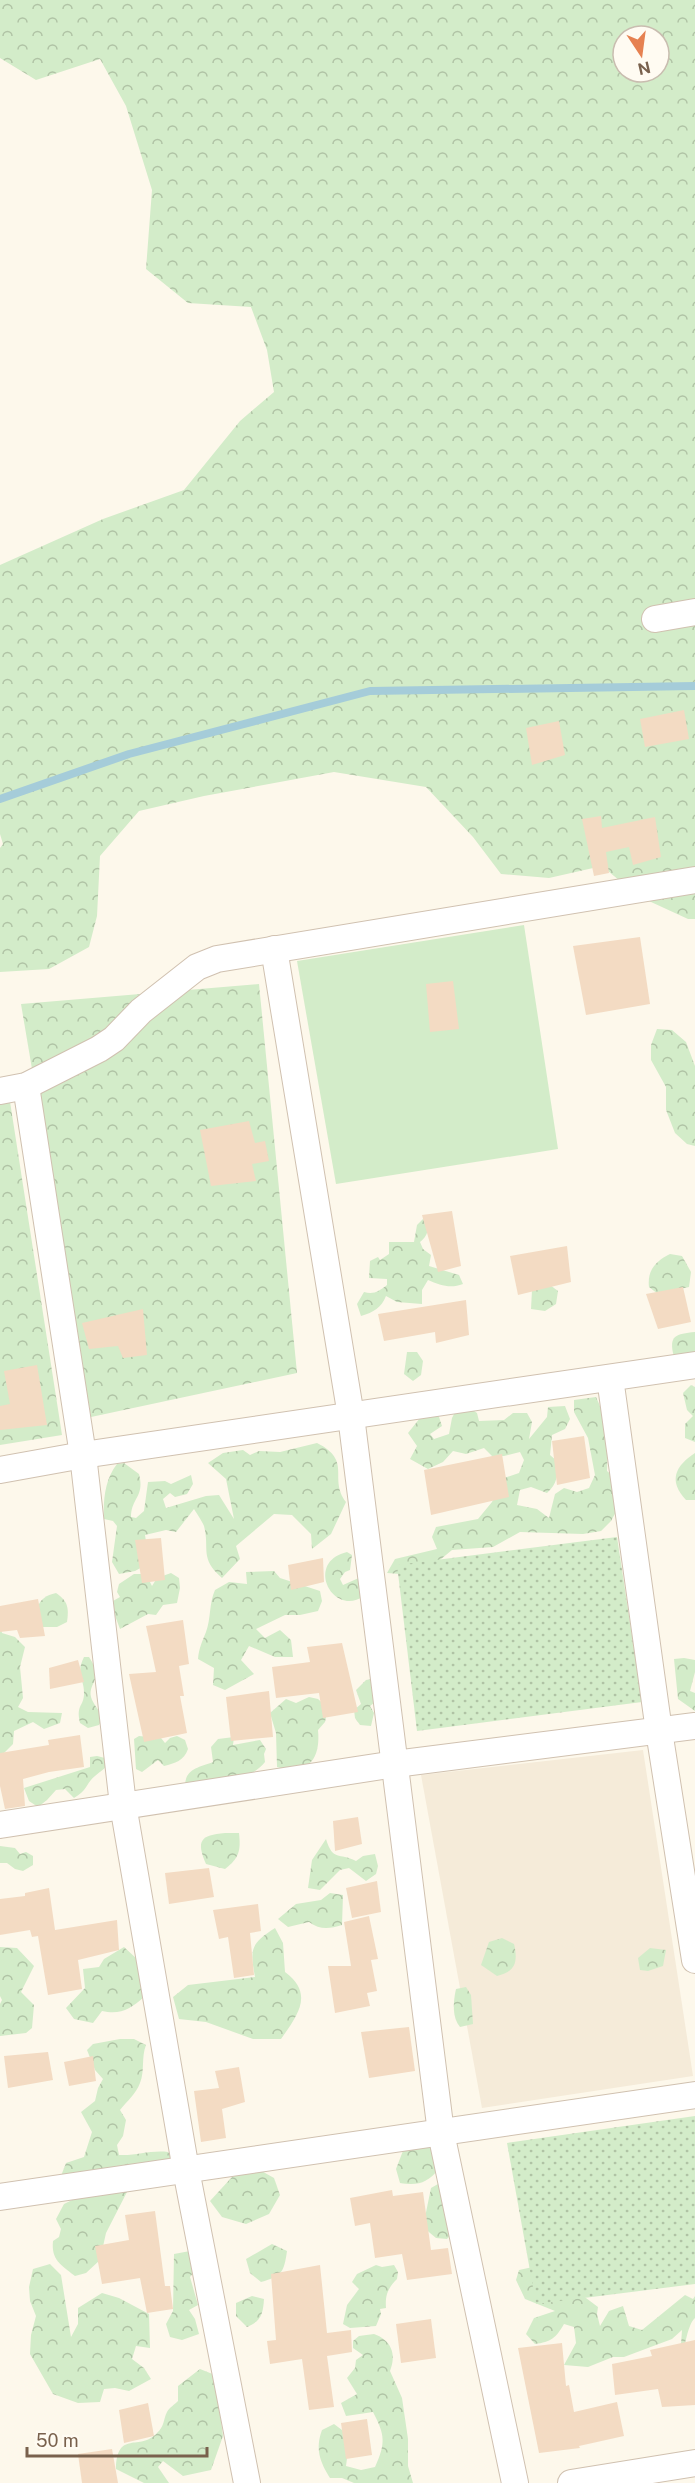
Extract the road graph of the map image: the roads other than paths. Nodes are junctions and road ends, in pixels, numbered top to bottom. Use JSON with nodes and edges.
{"nodes":[{"id":1,"x":695,"y":612,"type":"edge"},
{"id":2,"x":655,"y":619,"type":"dead end"},
{"id":3,"x":695,"y":880,"type":"edge"},
{"id":4,"x":274,"y":949,"type":"junction"},
{"id":5,"x":26,"y":1086,"type":"junction"},
{"id":6,"x":0,"y":1091,"type":"edge"},
{"id":7,"x":695,"y":1365,"type":"edge"},
{"id":8,"x":609,"y":1378,"type":"junction"},
{"id":9,"x":351,"y":1416,"type":"junction"},
{"id":10,"x":82,"y":1455,"type":"junction"},
{"id":11,"x":0,"y":1470,"type":"edge"},
{"id":12,"x":695,"y":1726,"type":"edge"},
{"id":13,"x":659,"y":1731,"type":"junction"},
{"id":14,"x":394,"y":1764,"type":"junction"},
{"id":15,"x":123,"y":1805,"type":"junction"},
{"id":16,"x":0,"y":1825,"type":"edge"},
{"id":17,"x":695,"y":1960,"type":"edge"},
{"id":18,"x":695,"y":2095,"type":"edge"},
{"id":19,"x":441,"y":2133,"type":"junction"},
{"id":20,"x":186,"y":2170,"type":"junction"},
{"id":21,"x":0,"y":2197,"type":"edge"},
{"id":22,"x":695,"y":2463,"type":"edge"},
{"id":23,"x":246,"y":2483,"type":"edge"},
{"id":24,"x":515,"y":2483,"type":"edge"},
{"id":25,"x":571,"y":2483,"type":"edge"}],
"edges":[{"from":1,"to":2,"type":"street"},
{"from":3,"to":4,"type":"street"},
{"from":4,"to":5,"type":"street"},
{"from":4,"to":9,"type":"street"},
{"from":5,"to":6,"type":"street"},
{"from":5,"to":10,"type":"street"},
{"from":7,"to":8,"type":"street"},
{"from":8,"to":9,"type":"street"},
{"from":8,"to":13,"type":"street"},
{"from":9,"to":10,"type":"street"},
{"from":9,"to":14,"type":"street"},
{"from":10,"to":11,"type":"street"},
{"from":10,"to":15,"type":"street"},
{"from":12,"to":13,"type":"street"},
{"from":13,"to":14,"type":"street"},
{"from":13,"to":17,"type":"street"},
{"from":14,"to":15,"type":"street"},
{"from":14,"to":19,"type":"street"},
{"from":15,"to":16,"type":"street"},
{"from":15,"to":20,"type":"street"},
{"from":18,"to":19,"type":"street"},
{"from":19,"to":20,"type":"street"},
{"from":19,"to":24,"type":"street"},
{"from":20,"to":21,"type":"street"},
{"from":20,"to":23,"type":"street"},
{"from":22,"to":25,"type":"street"}]}
